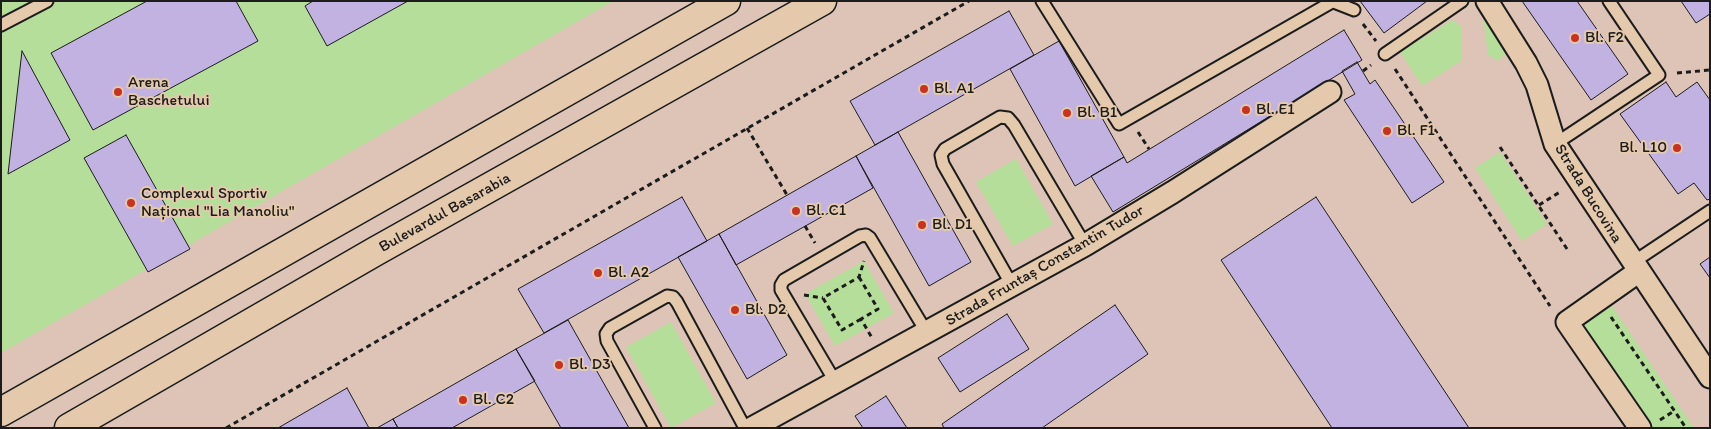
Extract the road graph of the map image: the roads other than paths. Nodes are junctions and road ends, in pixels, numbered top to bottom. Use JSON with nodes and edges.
{"nodes":[{"id":1,"x":47,"y":1,"type":"edge"},
{"id":2,"x":822,"y":1,"type":"edge"},
{"id":3,"x":1042,"y":1,"type":"edge"},
{"id":4,"x":1462,"y":1,"type":"edge"},
{"id":5,"x":1487,"y":1,"type":"edge"},
{"id":6,"x":1609,"y":1,"type":"edge"},
{"id":7,"x":725,"y":2,"type":"edge"},
{"id":8,"x":1332,"y":2,"type":"edge"},
{"id":9,"x":1354,"y":10,"type":"road end"},
{"id":10,"x":1,"y":25,"type":"edge"},
{"id":11,"x":1385,"y":54,"type":"road end"},
{"id":12,"x":1330,"y":92,"type":"dead end"},
{"id":13,"x":1555,"y":144,"type":"junction"},
{"id":14,"x":1710,"y":211,"type":"edge"},
{"id":15,"x":1085,"y":245,"type":"junction"},
{"id":16,"x":1635,"y":267,"type":"junction"},
{"id":17,"x":1013,"y":287,"type":"junction"},
{"id":18,"x":927,"y":333,"type":"junction"},
{"id":19,"x":1710,"y":378,"type":"edge"},
{"id":20,"x":836,"y":382,"type":"junction"},
{"id":21,"x":1,"y":412,"type":"edge"},
{"id":22,"x":86,"y":424,"type":"edge"},
{"id":23,"x":656,"y":428,"type":"edge"},
{"id":24,"x":744,"y":428,"type":"edge"},
{"id":25,"x":752,"y":428,"type":"edge"},
{"id":26,"x":1640,"y":428,"type":"edge"}],
"edges":[{"from":1,"to":10,"type":"lane"},
{"from":2,"to":22,"type":"main road","name":"Bulevardul Basarabia"},
{"from":3,"to":8,"type":"lane"},
{"from":4,"to":11,"type":"lane"},
{"from":5,"to":13,"type":"street","name":"Strada Bucovina"},
{"from":6,"to":13,"type":"lane"},
{"from":7,"to":21,"type":"main road"},
{"from":8,"to":9,"type":"lane"},
{"from":12,"to":15,"type":"street","name":"Strada Fruntaș Constantin Tudor"},
{"from":13,"to":16,"type":"street","name":"Strada Bucovina"},
{"from":14,"to":16,"type":"lane"},
{"from":15,"to":17,"type":"street","name":"Strada Fruntaș Constantin Tudor"},
{"from":15,"to":17,"type":"lane"},
{"from":16,"to":19,"type":"street","name":"Strada Bucovina"},
{"from":16,"to":26,"type":"street"},
{"from":17,"to":18,"type":"street","name":"Strada Fruntaș Constantin Tudor"},
{"from":18,"to":20,"type":"street","name":"Strada Fruntaș Constantin Tudor"},
{"from":18,"to":20,"type":"lane"},
{"from":20,"to":25,"type":"street","name":"Strada Fruntaș Constantin Tudor"},
{"from":23,"to":24,"type":"lane"}]}
